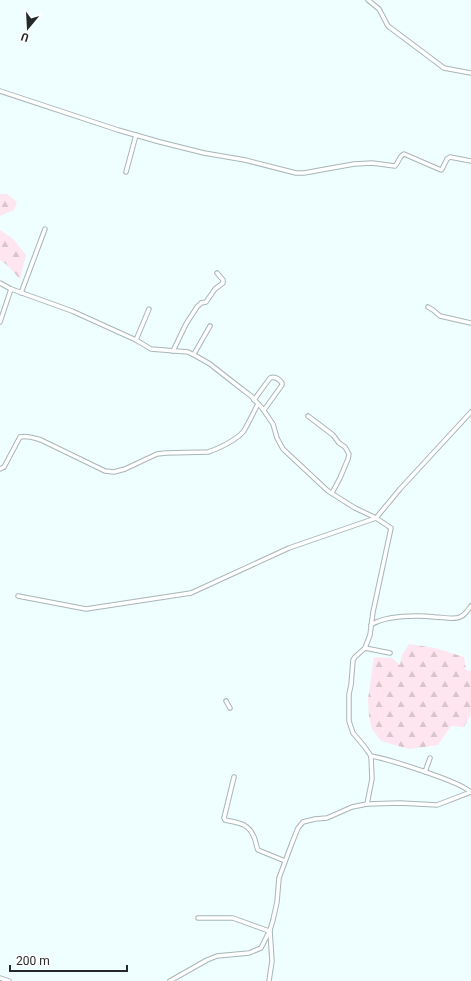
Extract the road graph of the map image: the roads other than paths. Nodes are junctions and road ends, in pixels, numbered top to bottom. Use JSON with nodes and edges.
{"nodes":[{"id":1,"x":368,"y":0,"type":"edge"},
{"id":2,"x":471,"y":73,"type":"edge"},
{"id":3,"x":0,"y":91,"type":"edge"},
{"id":4,"x":136,"y":135,"type":"junction"},
{"id":5,"x":471,"y":161,"type":"edge"},
{"id":6,"x":126,"y":172,"type":"dead end"},
{"id":7,"x":45,"y":229,"type":"dead end"},
{"id":8,"x":216,"y":273,"type":"dead end"},
{"id":9,"x":0,"y":283,"type":"edge"},
{"id":10,"x":11,"y":289,"type":"junction"},
{"id":11,"x":21,"y":292,"type":"junction"},
{"id":12,"x":428,"y":307,"type":"dead end"},
{"id":13,"x":149,"y":309,"type":"dead end"},
{"id":14,"x":0,"y":322,"type":"edge"},
{"id":15,"x":471,"y":322,"type":"edge"},
{"id":16,"x":210,"y":326,"type":"dead end"},
{"id":17,"x":136,"y":340,"type":"junction"},
{"id":18,"x":173,"y":350,"type":"junction"},
{"id":19,"x":194,"y":354,"type":"junction"},
{"id":20,"x":254,"y":400,"type":"junction"},
{"id":21,"x":258,"y":404,"type":"junction"},
{"id":22,"x":264,"y":410,"type":"junction"},
{"id":23,"x":471,"y":412,"type":"edge"},
{"id":24,"x":308,"y":416,"type":"dead end"},
{"id":25,"x":0,"y":469,"type":"edge"},
{"id":26,"x":332,"y":493,"type":"junction"},
{"id":27,"x":376,"y":518,"type":"junction"},
{"id":28,"x":18,"y":596,"type":"dead end"},
{"id":29,"x":471,"y":606,"type":"edge"},
{"id":30,"x":371,"y":626,"type":"junction"},
{"id":31,"x":365,"y":648,"type":"junction"},
{"id":32,"x":390,"y":653,"type":"dead end"},
{"id":33,"x":227,"y":702,"type":"dead end"},
{"id":34,"x":230,"y":708,"type":"dead end"},
{"id":35,"x":371,"y":756,"type":"junction"},
{"id":36,"x":430,"y":758,"type":"dead end"},
{"id":37,"x":425,"y":772,"type":"junction"},
{"id":38,"x":234,"y":778,"type":"dead end"},
{"id":39,"x":471,"y":792,"type":"edge"},
{"id":40,"x":367,"y":804,"type":"junction"},
{"id":41,"x":285,"y":861,"type":"junction"},
{"id":42,"x":198,"y":918,"type":"dead end"},
{"id":43,"x":270,"y":930,"type":"junction"},
{"id":44,"x":0,"y":978,"type":"edge"},
{"id":45,"x":9,"y":981,"type":"edge"},
{"id":46,"x":170,"y":981,"type":"edge"},
{"id":47,"x":269,"y":981,"type":"edge"}],
"edges":[{"from":1,"to":2,"type":"street"},
{"from":3,"to":4,"type":"street"},
{"from":4,"to":5,"type":"street"},
{"from":4,"to":6,"type":"street"},
{"from":7,"to":11,"type":"street"},
{"from":8,"to":18,"type":"street"},
{"from":9,"to":10,"type":"street"},
{"from":10,"to":11,"type":"street"},
{"from":10,"to":14,"type":"street"},
{"from":11,"to":17,"type":"street"},
{"from":12,"to":15,"type":"street"},
{"from":13,"to":17,"type":"street"},
{"from":16,"to":19,"type":"street"},
{"from":17,"to":18,"type":"street"},
{"from":18,"to":19,"type":"street"},
{"from":19,"to":20,"type":"street"},
{"from":20,"to":21,"type":"street"},
{"from":20,"to":22,"type":"street"},
{"from":21,"to":22,"type":"street"},
{"from":21,"to":25,"type":"street"},
{"from":22,"to":26,"type":"street"},
{"from":23,"to":27,"type":"street"},
{"from":24,"to":26,"type":"street"},
{"from":26,"to":27,"type":"street"},
{"from":27,"to":28,"type":"street"},
{"from":27,"to":30,"type":"street"},
{"from":29,"to":30,"type":"street"},
{"from":30,"to":31,"type":"street"},
{"from":31,"to":32,"type":"street"},
{"from":31,"to":35,"type":"street"},
{"from":33,"to":34,"type":"street"},
{"from":35,"to":37,"type":"street"},
{"from":35,"to":40,"type":"street"},
{"from":36,"to":37,"type":"street"},
{"from":37,"to":39,"type":"street"},
{"from":38,"to":41,"type":"street"},
{"from":39,"to":40,"type":"street"},
{"from":40,"to":41,"type":"street"},
{"from":41,"to":43,"type":"street"},
{"from":42,"to":43,"type":"street"},
{"from":43,"to":46,"type":"street"},
{"from":43,"to":47,"type":"street"},
{"from":44,"to":45,"type":"street"}]}
